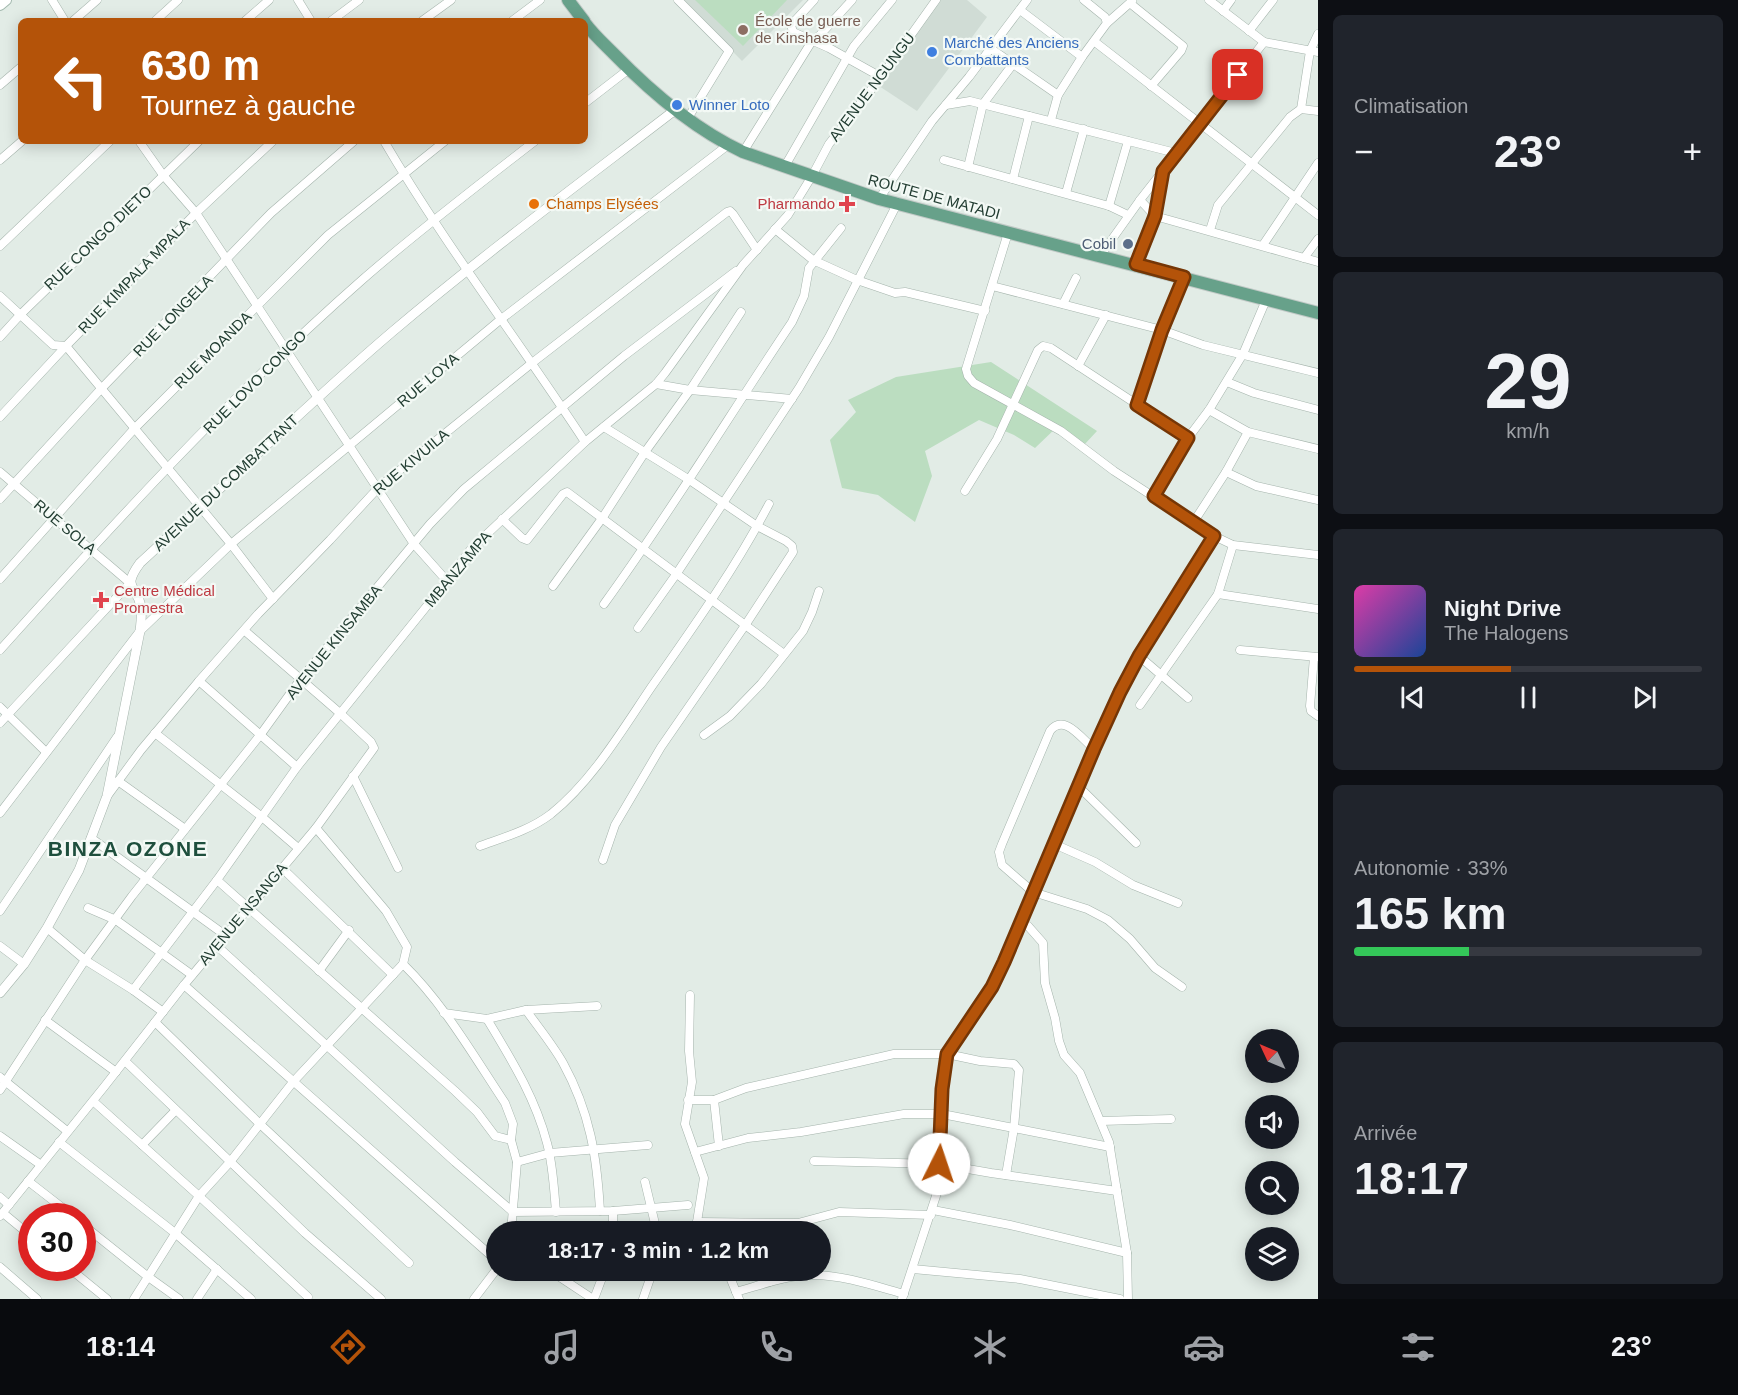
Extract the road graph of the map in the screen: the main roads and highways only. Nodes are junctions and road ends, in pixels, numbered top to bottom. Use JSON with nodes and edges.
{"nodes":[{"id":1,"x":6,"y":0,"type":"edge"},
{"id":2,"x":568,"y":0,"type":"edge"},
{"id":3,"x":0,"y":5,"type":"edge"},
{"id":4,"x":580,"y":18,"type":"edge"},
{"id":5,"x":588,"y":28,"type":"edge"},
{"id":6,"x":1318,"y":313,"type":"edge"}],
"edges":[{"from":1,"to":3,"type":"main road"},
{"from":2,"to":4,"type":"main road","name":"ROUTE DE MATADI"},
{"from":5,"to":6,"type":"main road","name":"ROUTE DE MATADI"}]}
